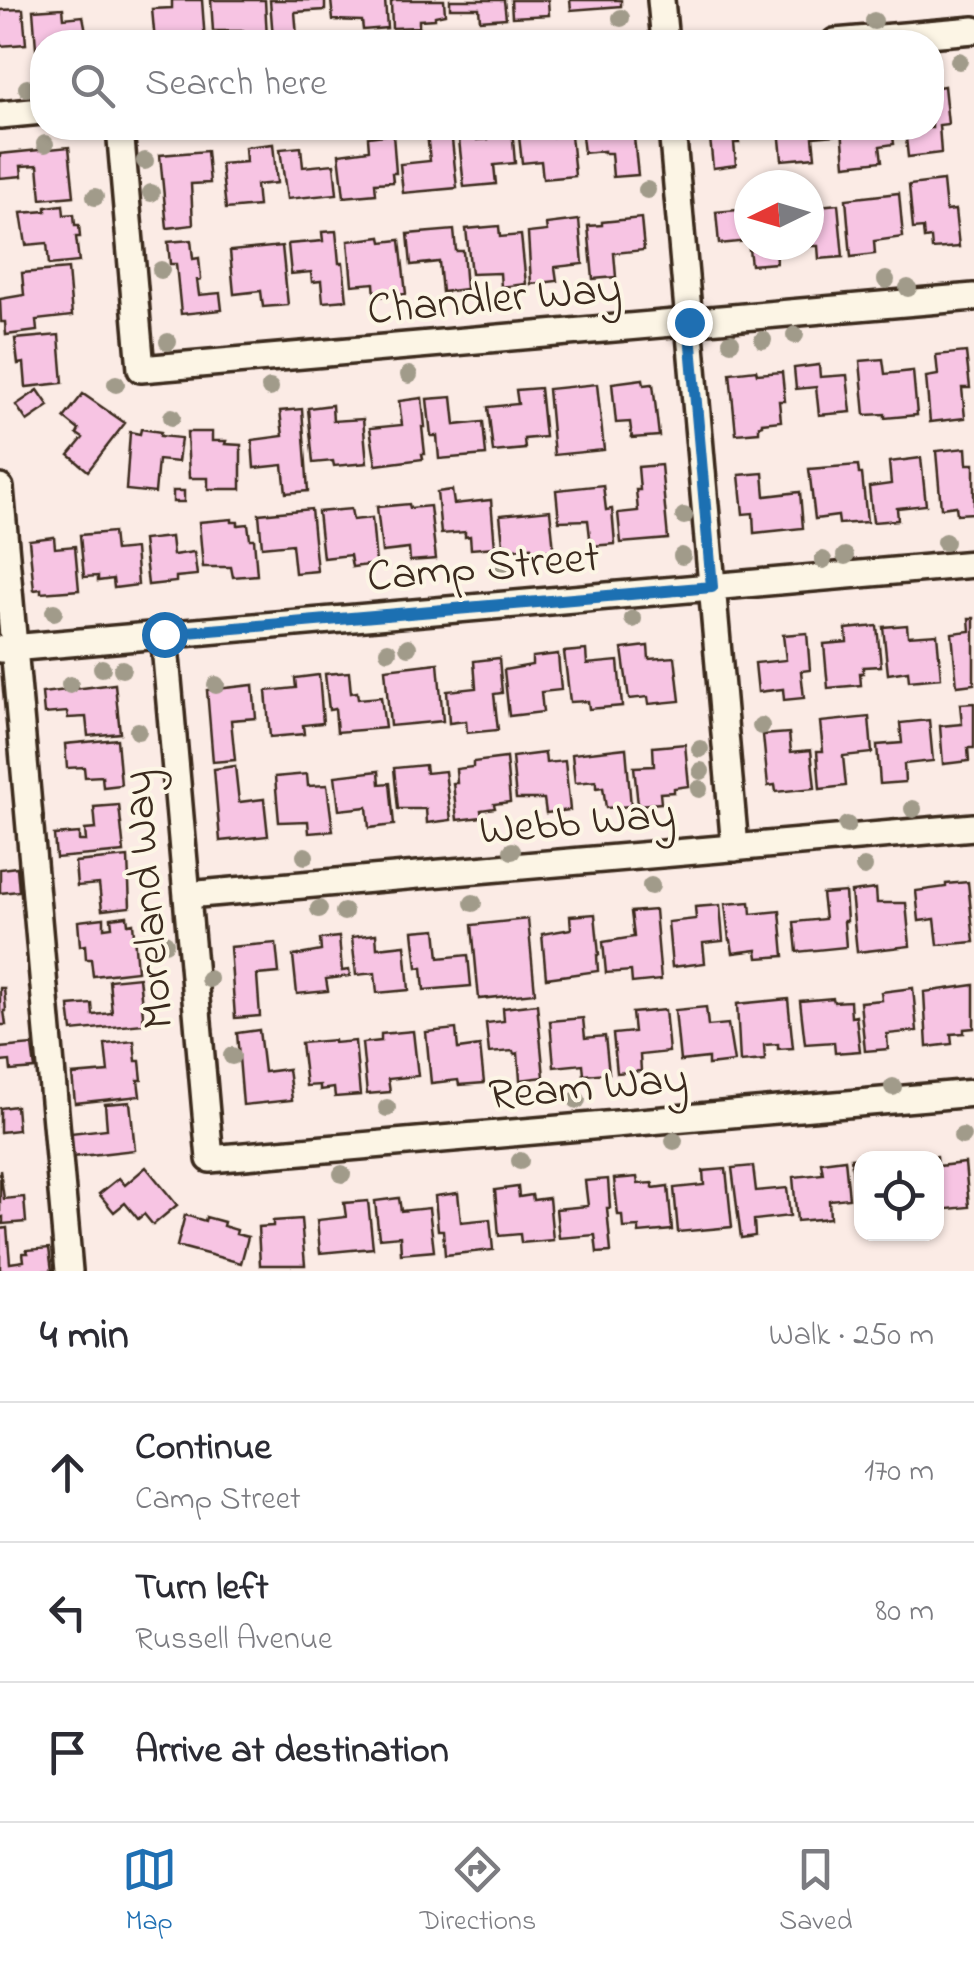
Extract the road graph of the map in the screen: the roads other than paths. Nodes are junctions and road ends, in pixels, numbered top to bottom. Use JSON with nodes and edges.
{"nodes":[{"id":1,"x":661,"y":0,"type":"edge"},
{"id":2,"x":663,"y":30,"type":"edge"},
{"id":3,"x":974,"y":30,"type":"edge"},
{"id":4,"x":944,"y":33,"type":"edge"},
{"id":5,"x":30,"y":112,"type":"edge"},
{"id":6,"x":0,"y":115,"type":"edge"},
{"id":7,"x":121,"y":140,"type":"edge"},
{"id":8,"x":673,"y":140,"type":"edge"},
{"id":9,"x":974,"y":297,"type":"edge"},
{"id":10,"x":689,"y":322,"type":"junction"},
{"id":11,"x":0,"y":488,"type":"edge"},
{"id":12,"x":974,"y":564,"type":"edge"},
{"id":13,"x":712,"y":587,"type":"junction"},
{"id":14,"x":164,"y":634,"type":"junction"},
{"id":15,"x":7,"y":648,"type":"edge"},
{"id":16,"x":974,"y":827,"type":"edge"},
{"id":17,"x":735,"y":848,"type":"junction"},
{"id":18,"x":187,"y":895,"type":"junction"},
{"id":19,"x":974,"y":1093,"type":"edge"},
{"id":20,"x":210,"y":1159,"type":"joint"},
{"id":21,"x":68,"y":1271,"type":"edge"}],
"edges":[{"from":1,"to":2,"type":"street"},
{"from":3,"to":4,"type":"street"},
{"from":5,"to":6,"type":"street"},
{"from":7,"to":10,"type":"street","name":"Chandler Way"},
{"from":8,"to":10,"type":"street"},
{"from":9,"to":10,"type":"street","name":"Chandler Way"},
{"from":10,"to":13,"type":"street"},
{"from":11,"to":15,"type":"street"},
{"from":12,"to":13,"type":"street","name":"Camp Street"},
{"from":13,"to":14,"type":"street","name":"Camp Street"},
{"from":13,"to":17,"type":"street"},
{"from":14,"to":15,"type":"street","name":"Camp Street"},
{"from":14,"to":18,"type":"street","name":"Moreland Way"},
{"from":15,"to":21,"type":"street"},
{"from":16,"to":17,"type":"street","name":"Webb Way"},
{"from":17,"to":18,"type":"street","name":"Webb Way"},
{"from":18,"to":20,"type":"street","name":"Moreland Way"},
{"from":19,"to":20,"type":"street","name":"Ream Way"}]}
